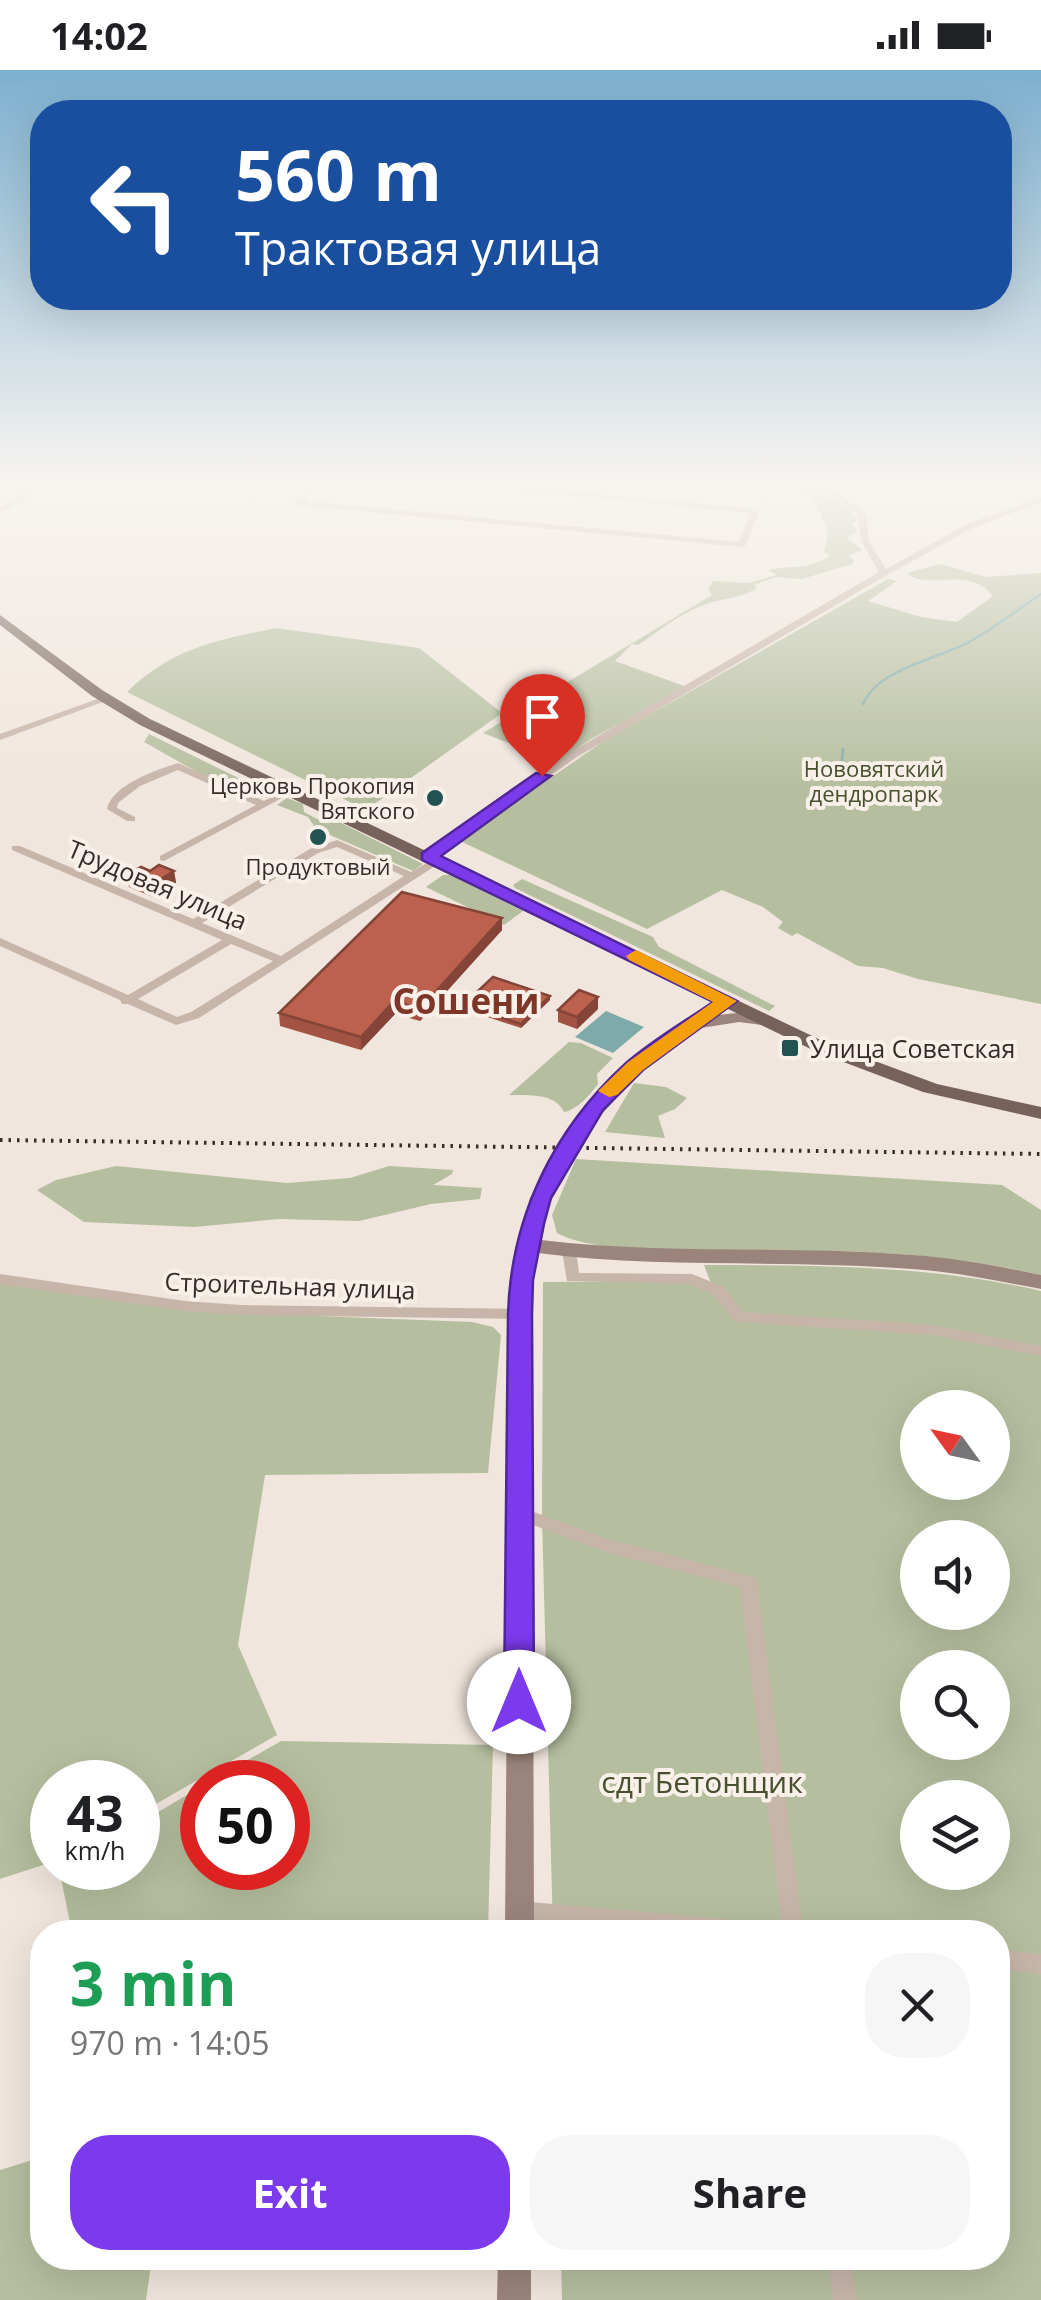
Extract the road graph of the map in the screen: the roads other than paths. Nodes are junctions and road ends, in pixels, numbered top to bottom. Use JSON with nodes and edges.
{"nodes":[{"id":1,"x":864,"y":584,"type":"edge"},
{"id":2,"x":0,"y":619,"type":"edge"},
{"id":3,"x":106,"y":699,"type":"junction"},
{"id":4,"x":0,"y":737,"type":"edge"},
{"id":5,"x":290,"y":791,"type":"junction"},
{"id":6,"x":264,"y":806,"type":"junction"},
{"id":7,"x":131,"y":820,"type":"dead end"},
{"id":8,"x":16,"y":848,"type":"dead end"},
{"id":9,"x":164,"y":858,"type":"dead end"},
{"id":10,"x":433,"y":859,"type":"junction"},
{"id":11,"x":412,"y":876,"type":"junction"},
{"id":12,"x":194,"y":923,"type":"junction"},
{"id":13,"x":231,"y":939,"type":"junction"},
{"id":14,"x":0,"y":942,"type":"edge"},
{"id":15,"x":282,"y":961,"type":"junction"},
{"id":16,"x":684,"y":980,"type":"junction"},
{"id":17,"x":727,"y":1001,"type":"junction"},
{"id":18,"x":126,"y":1002,"type":"junction"},
{"id":19,"x":769,"y":1022,"type":"junction"},
{"id":20,"x":678,"y":1033,"type":"junction"},
{"id":21,"x":1041,"y":1113,"type":"edge"},
{"id":22,"x":527,"y":1245,"type":"junction"},
{"id":23,"x":569,"y":1251,"type":"junction"},
{"id":24,"x":0,"y":1278,"type":"edge"},
{"id":25,"x":1041,"y":1282,"type":"edge"},
{"id":26,"x":520,"y":1314,"type":"junction"},
{"id":27,"x":1041,"y":1351,"type":"edge"},
{"id":28,"x":520,"y":1513,"type":"junction"},
{"id":29,"x":519,"y":1920,"type":"edge"},
{"id":30,"x":791,"y":1920,"type":"edge"},
{"id":31,"x":1010,"y":1961,"type":"edge"},
{"id":32,"x":1041,"y":1964,"type":"edge"},
{"id":33,"x":515,"y":2270,"type":"edge"},
{"id":34,"x":840,"y":2270,"type":"edge"},
{"id":35,"x":514,"y":2300,"type":"edge"},
{"id":36,"x":844,"y":2300,"type":"edge"}],
"edges":[{"from":1,"to":10,"type":"street"},
{"from":2,"to":3,"type":"main road"},
{"from":3,"to":4,"type":"street"},
{"from":3,"to":5,"type":"main road"},
{"from":5,"to":6,"type":"street"},
{"from":5,"to":10,"type":"main road"},
{"from":6,"to":7,"type":"street"},
{"from":6,"to":9,"type":"street"},
{"from":8,"to":12,"type":"street","name":"Трудовая улица"},
{"from":10,"to":11,"type":"street"},
{"from":10,"to":16,"type":"main road"},
{"from":11,"to":12,"type":"street"},
{"from":11,"to":15,"type":"street"},
{"from":12,"to":13,"type":"street","name":"Трудовая улица"},
{"from":13,"to":15,"type":"street","name":"Трудовая улица"},
{"from":13,"to":18,"type":"street"},
{"from":14,"to":18,"type":"street"},
{"from":15,"to":18,"type":"street"},
{"from":16,"to":17,"type":"main road"},
{"from":16,"to":20,"type":"main road"},
{"from":17,"to":19,"type":"main road"},
{"from":17,"to":20,"type":"main road"},
{"from":19,"to":20,"type":"main road"},
{"from":19,"to":21,"type":"main road"},
{"from":20,"to":22,"type":"main road","bridge":true},
{"from":22,"to":23,"type":"main road"},
{"from":22,"to":26,"type":"main road"},
{"from":23,"to":25,"type":"main road"},
{"from":23,"to":27,"type":"street"},
{"from":24,"to":26,"type":"street","name":"Строительная улица"},
{"from":26,"to":28,"type":"main road"},
{"from":28,"to":29,"type":"main road"},
{"from":28,"to":30,"type":"street"},
{"from":31,"to":32,"type":"street"},
{"from":33,"to":35,"type":"main road"},
{"from":34,"to":36,"type":"street"}]}
